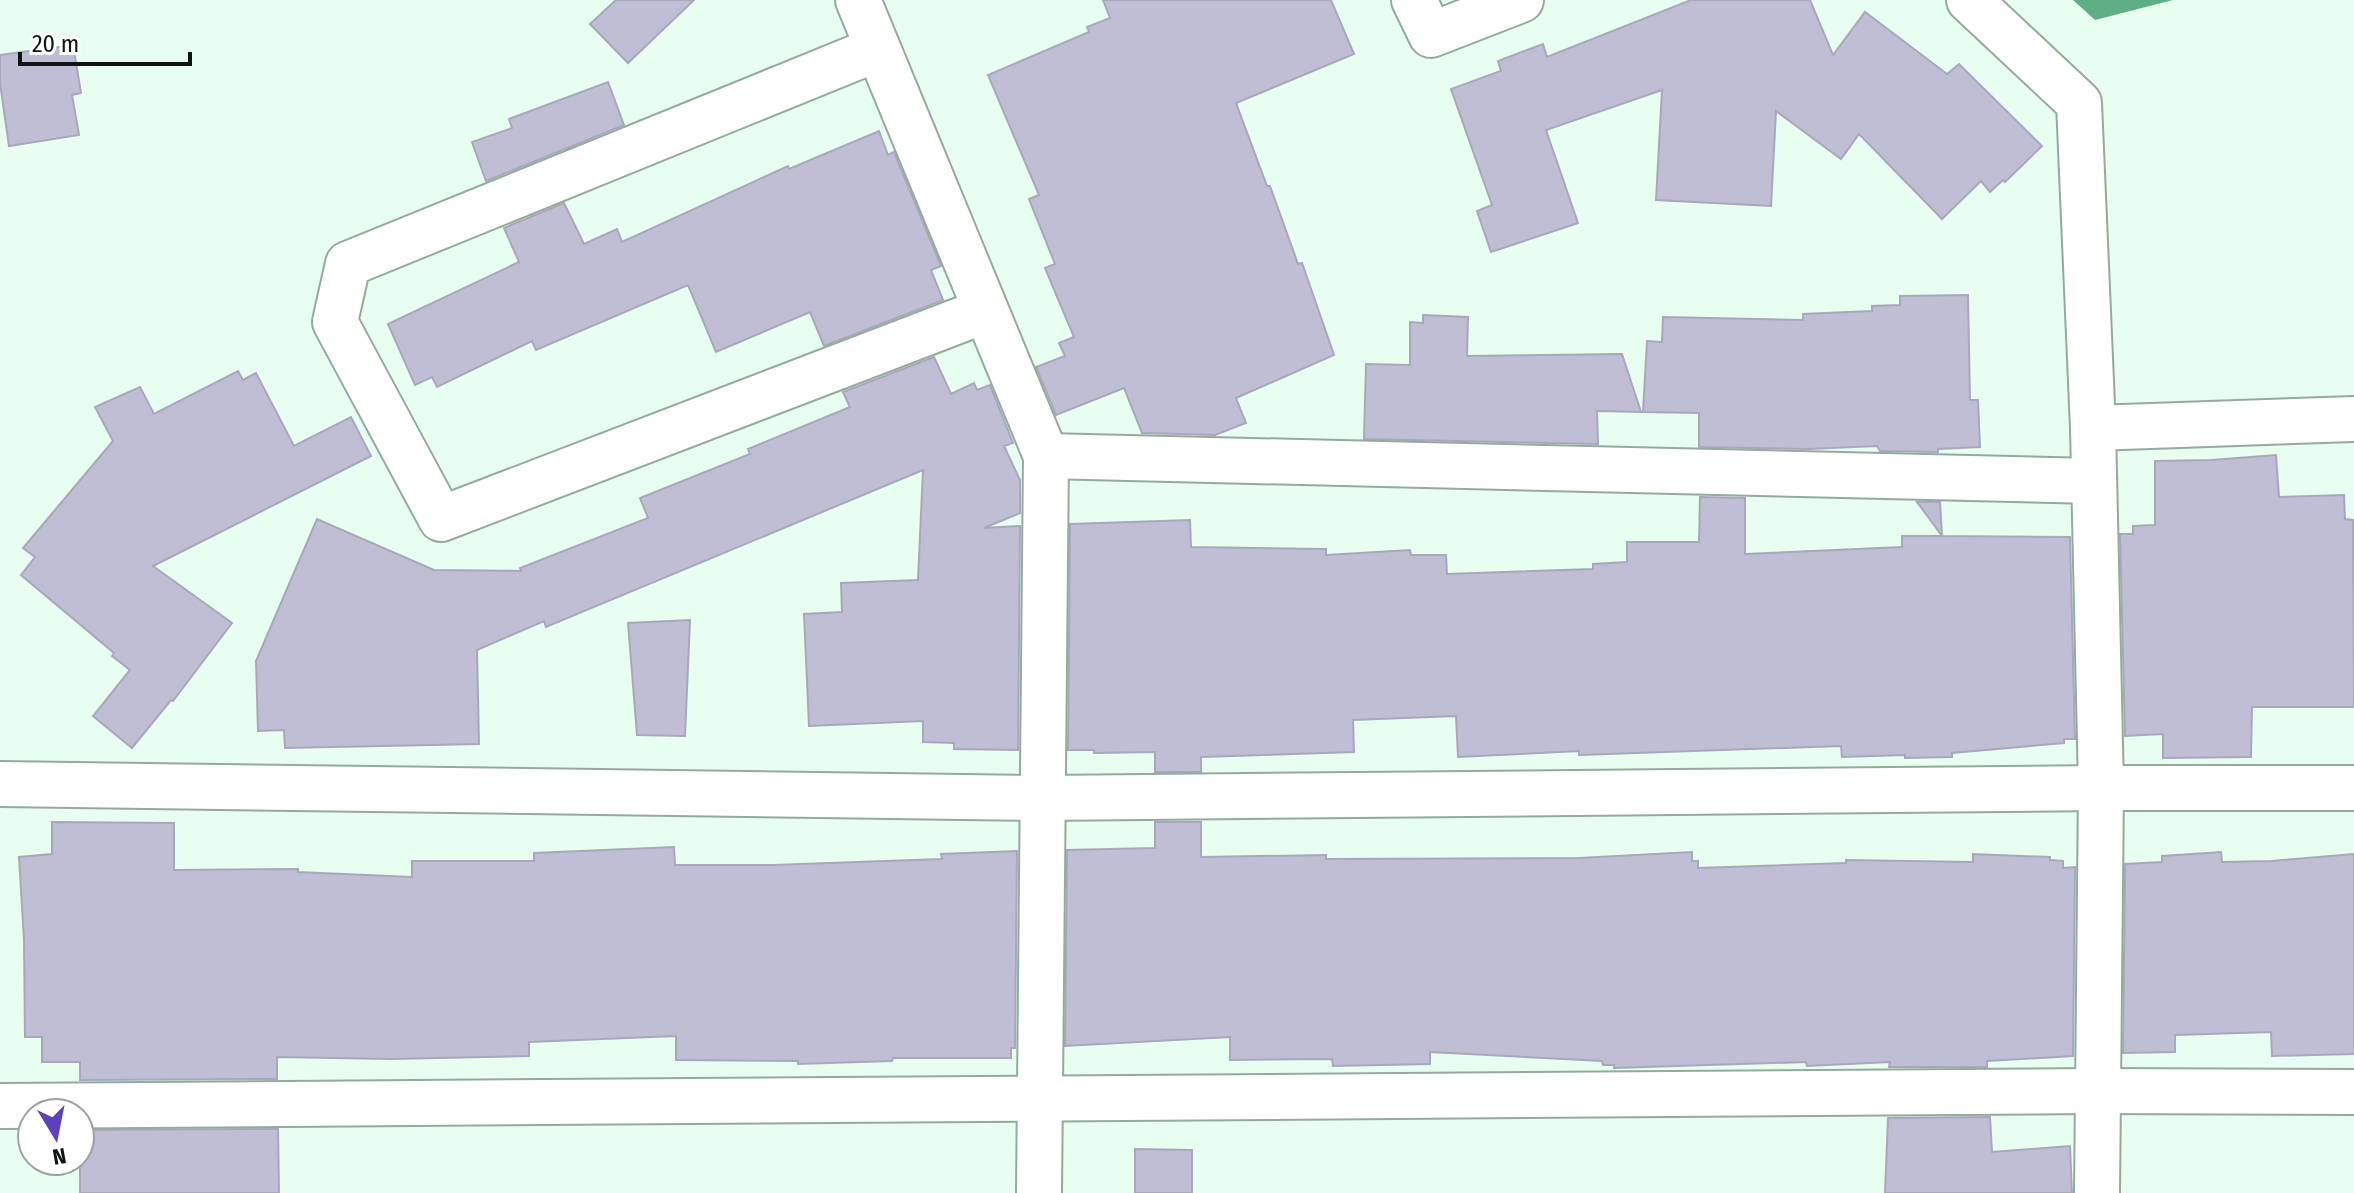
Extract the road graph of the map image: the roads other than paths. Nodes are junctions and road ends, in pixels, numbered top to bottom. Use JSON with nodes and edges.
{"nodes":[{"id":1,"x":858,"y":0,"type":"edge"},
{"id":2,"x":1414,"y":0,"type":"edge"},
{"id":3,"x":1521,"y":0,"type":"edge"},
{"id":4,"x":1969,"y":0,"type":"edge"},
{"id":5,"x":877,"y":49,"type":"junction"},
{"id":6,"x":984,"y":311,"type":"junction"},
{"id":7,"x":2354,"y":419,"type":"edge"},
{"id":8,"x":2093,"y":428,"type":"junction"},
{"id":9,"x":1046,"y":456,"type":"junction"},
{"id":10,"x":2093,"y":481,"type":"junction"},
{"id":11,"x":0,"y":784,"type":"edge"},
{"id":12,"x":2101,"y":788,"type":"junction"},
{"id":13,"x":2354,"y":788,"type":"edge"},
{"id":14,"x":1043,"y":798,"type":"junction"},
{"id":15,"x":2096,"y":1091,"type":"junction"},
{"id":16,"x":2354,"y":1092,"type":"edge"},
{"id":17,"x":1040,"y":1099,"type":"junction"},
{"id":18,"x":0,"y":1106,"type":"edge"},
{"id":19,"x":1039,"y":1193,"type":"edge"},
{"id":20,"x":2097,"y":1193,"type":"edge"}],
"edges":[{"from":1,"to":5,"type":"street"},
{"from":2,"to":3,"type":"street"},
{"from":4,"to":8,"type":"street"},
{"from":5,"to":6,"type":"street"},
{"from":5,"to":6,"type":"street"},
{"from":6,"to":9,"type":"street"},
{"from":7,"to":8,"type":"street"},
{"from":8,"to":10,"type":"street"},
{"from":9,"to":10,"type":"street"},
{"from":9,"to":14,"type":"street"},
{"from":10,"to":12,"type":"street"},
{"from":11,"to":14,"type":"street"},
{"from":12,"to":13,"type":"street"},
{"from":12,"to":14,"type":"street"},
{"from":12,"to":15,"type":"street"},
{"from":14,"to":17,"type":"street"},
{"from":15,"to":16,"type":"street"},
{"from":15,"to":17,"type":"street"},
{"from":15,"to":20,"type":"street"},
{"from":17,"to":18,"type":"street"},
{"from":17,"to":19,"type":"street"}]}
